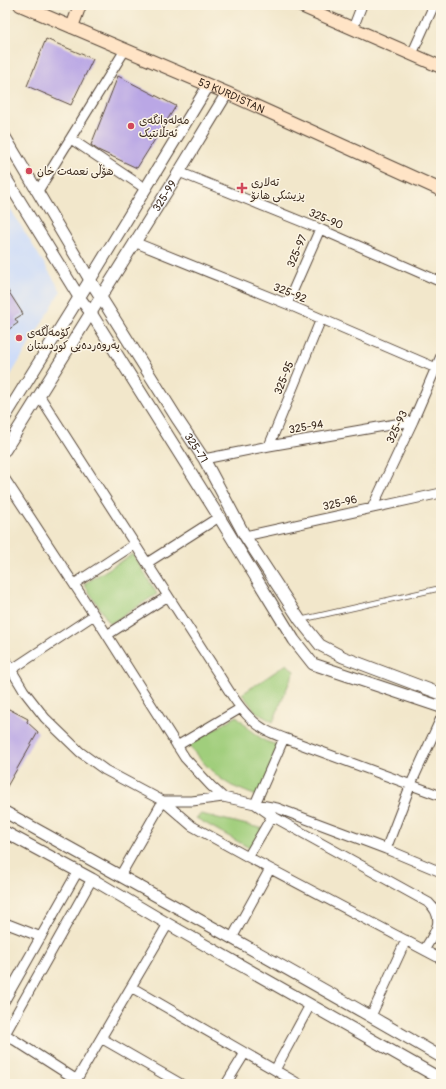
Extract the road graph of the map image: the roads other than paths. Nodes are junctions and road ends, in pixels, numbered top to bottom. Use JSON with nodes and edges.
{"nodes":[{"id":1,"x":20,"y":5,"type":"edge"},
{"id":2,"x":80,"y":5,"type":"edge"},
{"id":3,"x":299,"y":5,"type":"edge"},
{"id":4,"x":362,"y":5,"type":"edge"},
{"id":5,"x":434,"y":5,"type":"edge"},
{"id":6,"x":72,"y":27,"type":"junction"},
{"id":7,"x":352,"y":28,"type":"junction"},
{"id":8,"x":126,"y":50,"type":"junction"},
{"id":9,"x":412,"y":54,"type":"junction"},
{"id":10,"x":441,"y":67,"type":"edge"},
{"id":11,"x":208,"y":86,"type":"junction"},
{"id":12,"x":227,"y":93,"type":"junction"},
{"id":13,"x":198,"y":103,"type":"junction"},
{"id":14,"x":214,"y":113,"type":"junction"},
{"id":15,"x":5,"y":137,"type":"edge"},
{"id":16,"x":70,"y":139,"type":"junction"},
{"id":17,"x":179,"y":172,"type":"junction"},
{"id":18,"x":5,"y":177,"type":"edge"},
{"id":19,"x":146,"y":189,"type":"junction"},
{"id":20,"x":441,"y":190,"type":"edge"},
{"id":21,"x":38,"y":191,"type":"junction"},
{"id":22,"x":320,"y":229,"type":"junction"},
{"id":23,"x":134,"y":242,"type":"junction"},
{"id":24,"x":90,"y":280,"type":"junction"},
{"id":25,"x":441,"y":282,"type":"edge"},
{"id":26,"x":80,"y":297,"type":"junction"},
{"id":27,"x":101,"y":297,"type":"junction"},
{"id":28,"x":287,"y":304,"type":"junction"},
{"id":29,"x":91,"y":313,"type":"junction"},
{"id":30,"x":321,"y":319,"type":"junction"},
{"id":31,"x":441,"y":356,"type":"edge"},
{"id":32,"x":436,"y":368,"type":"junction"},
{"id":33,"x":39,"y":395,"type":"junction"},
{"id":34,"x":5,"y":417,"type":"edge"},
{"id":35,"x":413,"y":421,"type":"junction"},
{"id":36,"x":269,"y":446,"type":"junction"},
{"id":37,"x":5,"y":450,"type":"edge"},
{"id":38,"x":204,"y":459,"type":"junction"},
{"id":39,"x":5,"y":479,"type":"edge"},
{"id":40,"x":441,"y":493,"type":"edge"},
{"id":41,"x":372,"y":508,"type":"junction"},
{"id":42,"x":219,"y":517,"type":"junction"},
{"id":43,"x":245,"y":536,"type":"junction"},
{"id":44,"x":135,"y":544,"type":"junction"},
{"id":45,"x":147,"y":563,"type":"junction"},
{"id":46,"x":74,"y":584,"type":"junction"},
{"id":47,"x":441,"y":588,"type":"edge"},
{"id":48,"x":168,"y":596,"type":"junction"},
{"id":49,"x":94,"y":615,"type":"junction"},
{"id":50,"x":300,"y":620,"type":"junction"},
{"id":51,"x":107,"y":635,"type":"junction"},
{"id":52,"x":5,"y":657,"type":"edge"},
{"id":53,"x":11,"y":670,"type":"junction"},
{"id":54,"x":441,"y":694,"type":"edge"},
{"id":55,"x":441,"y":707,"type":"edge"},
{"id":56,"x":241,"y":708,"type":"junction"},
{"id":57,"x":441,"y":718,"type":"edge"},
{"id":58,"x":284,"y":738,"type":"junction"},
{"id":59,"x":177,"y":746,"type":"junction"},
{"id":60,"x":411,"y":784,"type":"junction"},
{"id":61,"x":223,"y":796,"type":"junction"},
{"id":62,"x":441,"y":796,"type":"edge"},
{"id":63,"x":163,"y":801,"type":"junction"},
{"id":64,"x":254,"y":804,"type":"junction"},
{"id":65,"x":5,"y":812,"type":"edge"},
{"id":66,"x":272,"y":816,"type":"junction"},
{"id":67,"x":5,"y":832,"type":"edge"},
{"id":68,"x":386,"y":849,"type":"junction"},
{"id":69,"x":248,"y":858,"type":"junction"},
{"id":70,"x":270,"y":869,"type":"junction"},
{"id":71,"x":78,"y":871,"type":"junction"},
{"id":72,"x":441,"y":872,"type":"edge"},
{"id":73,"x":120,"y":876,"type":"junction"},
{"id":74,"x":92,"y":879,"type":"junction"},
{"id":75,"x":5,"y":923,"type":"edge"},
{"id":76,"x":168,"y":924,"type":"junction"},
{"id":77,"x":41,"y":937,"type":"junction"},
{"id":78,"x":232,"y":938,"type":"junction"},
{"id":79,"x":406,"y":940,"type":"junction"},
{"id":80,"x":424,"y":950,"type":"junction"},
{"id":81,"x":441,"y":959,"type":"edge"},
{"id":82,"x":130,"y":987,"type":"junction"},
{"id":83,"x":5,"y":1000,"type":"edge"},
{"id":84,"x":310,"y":1005,"type":"junction"},
{"id":85,"x":370,"y":1016,"type":"junction"},
{"id":86,"x":5,"y":1034,"type":"edge"},
{"id":87,"x":101,"y":1038,"type":"junction"},
{"id":88,"x":245,"y":1053,"type":"junction"},
{"id":89,"x":441,"y":1057,"type":"edge"},
{"id":90,"x":276,"y":1070,"type":"junction"},
{"id":91,"x":441,"y":1078,"type":"edge"},
{"id":92,"x":76,"y":1082,"type":"edge"},
{"id":93,"x":181,"y":1084,"type":"edge"},
{"id":94,"x":226,"y":1084,"type":"edge"},
{"id":95,"x":299,"y":1084,"type":"edge"}],
"edges":[{"from":1,"to":6,"type":"main road","name":"53 KURDISTAN"},
{"from":2,"to":6,"type":"main road"},
{"from":3,"to":7,"type":"main road"},
{"from":4,"to":7,"type":"street"},
{"from":5,"to":9,"type":"street"},
{"from":6,"to":8,"type":"main road","name":"53 KURDISTAN"},
{"from":7,"to":9,"type":"main road"},
{"from":8,"to":11,"type":"main road","name":"53 KURDISTAN"},
{"from":8,"to":16,"type":"street"},
{"from":9,"to":10,"type":"main road"},
{"from":11,"to":12,"type":"main road","name":"53 KURDISTAN"},
{"from":11,"to":13,"type":"street"},
{"from":12,"to":14,"type":"street","name":"325-99"},
{"from":12,"to":20,"type":"main road","name":"53 KURDISTAN"},
{"from":13,"to":14,"type":"street"},
{"from":13,"to":19,"type":"street"},
{"from":14,"to":17,"type":"street","name":"325-99"},
{"from":15,"to":21,"type":"street","name":"325-71"},
{"from":16,"to":19,"type":"street"},
{"from":16,"to":21,"type":"street"},
{"from":17,"to":22,"type":"street","name":"325-90"},
{"from":17,"to":23,"type":"street","name":"325-99"},
{"from":18,"to":26,"type":"street","name":"325-71"},
{"from":19,"to":24,"type":"street"},
{"from":21,"to":24,"type":"street","name":"325-71"},
{"from":22,"to":25,"type":"street","name":"325-90"},
{"from":22,"to":28,"type":"street","name":"325-97"},
{"from":23,"to":27,"type":"street","name":"325-99"},
{"from":23,"to":28,"type":"street","name":"325-92"},
{"from":24,"to":26,"type":"street"},
{"from":24,"to":27,"type":"street","name":"325-71"},
{"from":26,"to":29,"type":"street","name":"325-71"},
{"from":26,"to":34,"type":"street"},
{"from":27,"to":29,"type":"street","name":"325-99"},
{"from":27,"to":38,"type":"street","name":"325-71"},
{"from":28,"to":30,"type":"street","name":"325-92"},
{"from":29,"to":33,"type":"street","name":"325-99"},
{"from":29,"to":42,"type":"street","name":"325-71"},
{"from":30,"to":32,"type":"street","name":"325-92"},
{"from":30,"to":36,"type":"street","name":"325-95"},
{"from":31,"to":32,"type":"street","name":"325-93"},
{"from":32,"to":35,"type":"street","name":"325-93"},
{"from":33,"to":37,"type":"street","name":"325-99"},
{"from":33,"to":44,"type":"street"},
{"from":35,"to":36,"type":"street","name":"325-94"},
{"from":35,"to":41,"type":"street","name":"325-93"},
{"from":36,"to":38,"type":"street","name":"325-94"},
{"from":38,"to":43,"type":"street","name":"325-71"},
{"from":39,"to":46,"type":"street"},
{"from":40,"to":41,"type":"street","name":"325-96"},
{"from":41,"to":43,"type":"street","name":"325-96"},
{"from":42,"to":45,"type":"street"},
{"from":42,"to":55,"type":"street","name":"325-71"},
{"from":43,"to":50,"type":"street","name":"325-71"},
{"from":44,"to":45,"type":"street"},
{"from":44,"to":46,"type":"street"},
{"from":45,"to":48,"type":"street"},
{"from":46,"to":49,"type":"street"},
{"from":47,"to":50,"type":"lane"},
{"from":48,"to":51,"type":"street"},
{"from":48,"to":56,"type":"street"},
{"from":49,"to":51,"type":"street"},
{"from":49,"to":53,"type":"street"},
{"from":50,"to":54,"type":"street","name":"325-71"},
{"from":51,"to":59,"type":"street"},
{"from":52,"to":53,"type":"street"},
{"from":53,"to":63,"type":"street"},
{"from":56,"to":58,"type":"street"},
{"from":56,"to":59,"type":"street"},
{"from":57,"to":60,"type":"street"},
{"from":58,"to":60,"type":"street"},
{"from":58,"to":64,"type":"street"},
{"from":59,"to":61,"type":"street"},
{"from":60,"to":62,"type":"street"},
{"from":60,"to":68,"type":"street"},
{"from":61,"to":63,"type":"street"},
{"from":61,"to":64,"type":"street"},
{"from":63,"to":69,"type":"street"},
{"from":63,"to":73,"type":"street"},
{"from":64,"to":66,"type":"street"},
{"from":64,"to":68,"type":"street"},
{"from":65,"to":73,"type":"street"},
{"from":66,"to":69,"type":"street"},
{"from":66,"to":80,"type":"street"},
{"from":67,"to":71,"type":"street"},
{"from":68,"to":72,"type":"street"},
{"from":69,"to":70,"type":"street"},
{"from":70,"to":78,"type":"street"},
{"from":70,"to":79,"type":"street"},
{"from":71,"to":74,"type":"street"},
{"from":71,"to":77,"type":"street"},
{"from":73,"to":78,"type":"street"},
{"from":74,"to":76,"type":"street"},
{"from":74,"to":86,"type":"street"},
{"from":75,"to":77,"type":"street"},
{"from":76,"to":82,"type":"street"},
{"from":76,"to":84,"type":"street"},
{"from":77,"to":83,"type":"street"},
{"from":78,"to":85,"type":"street"},
{"from":79,"to":80,"type":"street"},
{"from":79,"to":85,"type":"street"},
{"from":80,"to":81,"type":"street"},
{"from":82,"to":87,"type":"street"},
{"from":82,"to":88,"type":"street"},
{"from":84,"to":90,"type":"street"},
{"from":84,"to":91,"type":"street"},
{"from":85,"to":89,"type":"street"},
{"from":86,"to":92,"type":"street"},
{"from":87,"to":92,"type":"street"},
{"from":87,"to":93,"type":"street"},
{"from":88,"to":90,"type":"street"},
{"from":88,"to":94,"type":"street"},
{"from":90,"to":95,"type":"street"}]}
